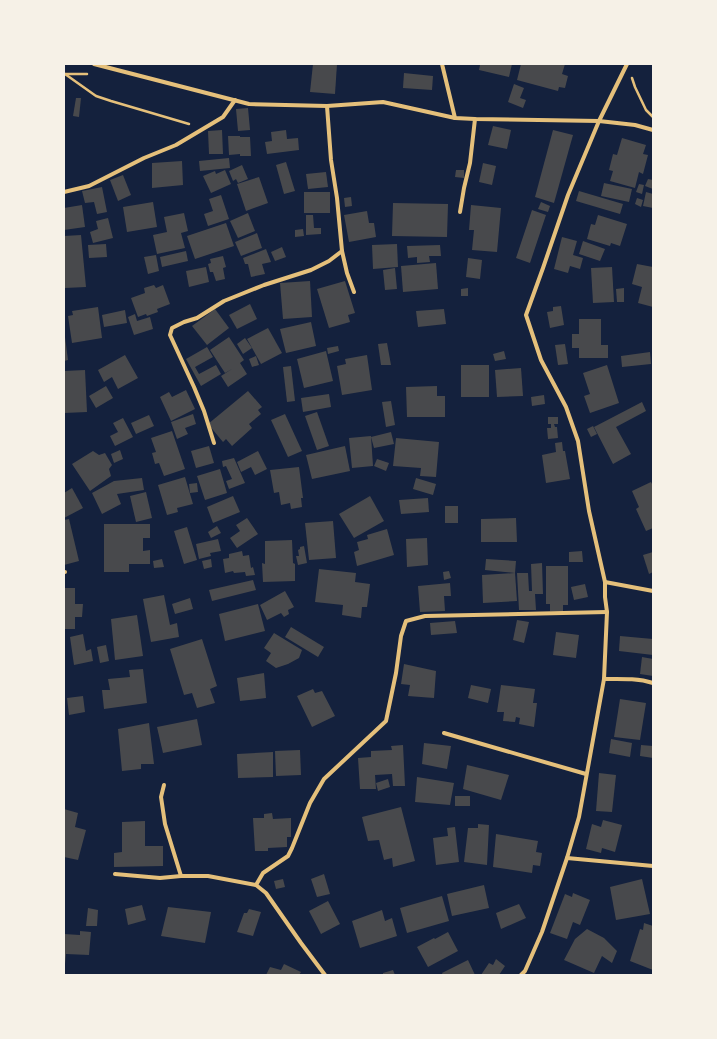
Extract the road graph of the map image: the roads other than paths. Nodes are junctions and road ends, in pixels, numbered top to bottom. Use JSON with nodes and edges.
{"nodes":[{"id":1,"x":94,"y":64,"type":"edge"},
{"id":2,"x":442,"y":64,"type":"edge"},
{"id":3,"x":627,"y":64,"type":"edge"},
{"id":4,"x":235,"y":100,"type":"junction"},
{"id":5,"x":328,"y":106,"type":"junction"},
{"id":6,"x":455,"y":118,"type":"junction"},
{"id":7,"x":475,"y":119,"type":"junction"},
{"id":8,"x":599,"y":121,"type":"junction"},
{"id":9,"x":653,"y":130,"type":"edge"},
{"id":10,"x":64,"y":192,"type":"edge"},
{"id":11,"x":460,"y":212,"type":"dead end"},
{"id":12,"x":342,"y":251,"type":"junction"},
{"id":13,"x":354,"y":292,"type":"dead end"},
{"id":14,"x":214,"y":443,"type":"dead end"},
{"id":15,"x":605,"y":582,"type":"junction"},
{"id":16,"x":653,"y":591,"type":"edge"},
{"id":17,"x":607,"y":612,"type":"junction"},
{"id":18,"x":604,"y":679,"type":"junction"},
{"id":19,"x":653,"y":683,"type":"edge"},
{"id":20,"x":444,"y":733,"type":"dead end"},
{"id":21,"x":586,"y":774,"type":"junction"},
{"id":22,"x":164,"y":785,"type":"dead end"},
{"id":23,"x":567,"y":858,"type":"junction"},
{"id":24,"x":653,"y":866,"type":"edge"},
{"id":25,"x":115,"y":874,"type":"dead end"},
{"id":26,"x":181,"y":876,"type":"junction"},
{"id":27,"x":256,"y":885,"type":"junction"},
{"id":28,"x":325,"y":975,"type":"edge"},
{"id":29,"x":520,"y":975,"type":"edge"}],
"edges":[{"from":1,"to":4,"type":"street"},
{"from":2,"to":6,"type":"street"},
{"from":3,"to":8,"type":"street"},
{"from":4,"to":5,"type":"street"},
{"from":4,"to":10,"type":"street"},
{"from":5,"to":6,"type":"street"},
{"from":5,"to":12,"type":"street"},
{"from":6,"to":7,"type":"street"},
{"from":7,"to":8,"type":"street"},
{"from":7,"to":11,"type":"street"},
{"from":8,"to":9,"type":"street"},
{"from":8,"to":15,"type":"street"},
{"from":12,"to":13,"type":"street"},
{"from":12,"to":14,"type":"street"},
{"from":15,"to":16,"type":"street"},
{"from":15,"to":17,"type":"street"},
{"from":17,"to":18,"type":"street"},
{"from":17,"to":27,"type":"street"},
{"from":18,"to":19,"type":"street"},
{"from":18,"to":21,"type":"street"},
{"from":20,"to":21,"type":"street"},
{"from":21,"to":23,"type":"street"},
{"from":22,"to":26,"type":"street"},
{"from":23,"to":24,"type":"street"},
{"from":23,"to":29,"type":"street"},
{"from":25,"to":26,"type":"street"},
{"from":26,"to":27,"type":"street"},
{"from":27,"to":28,"type":"street"}]}
